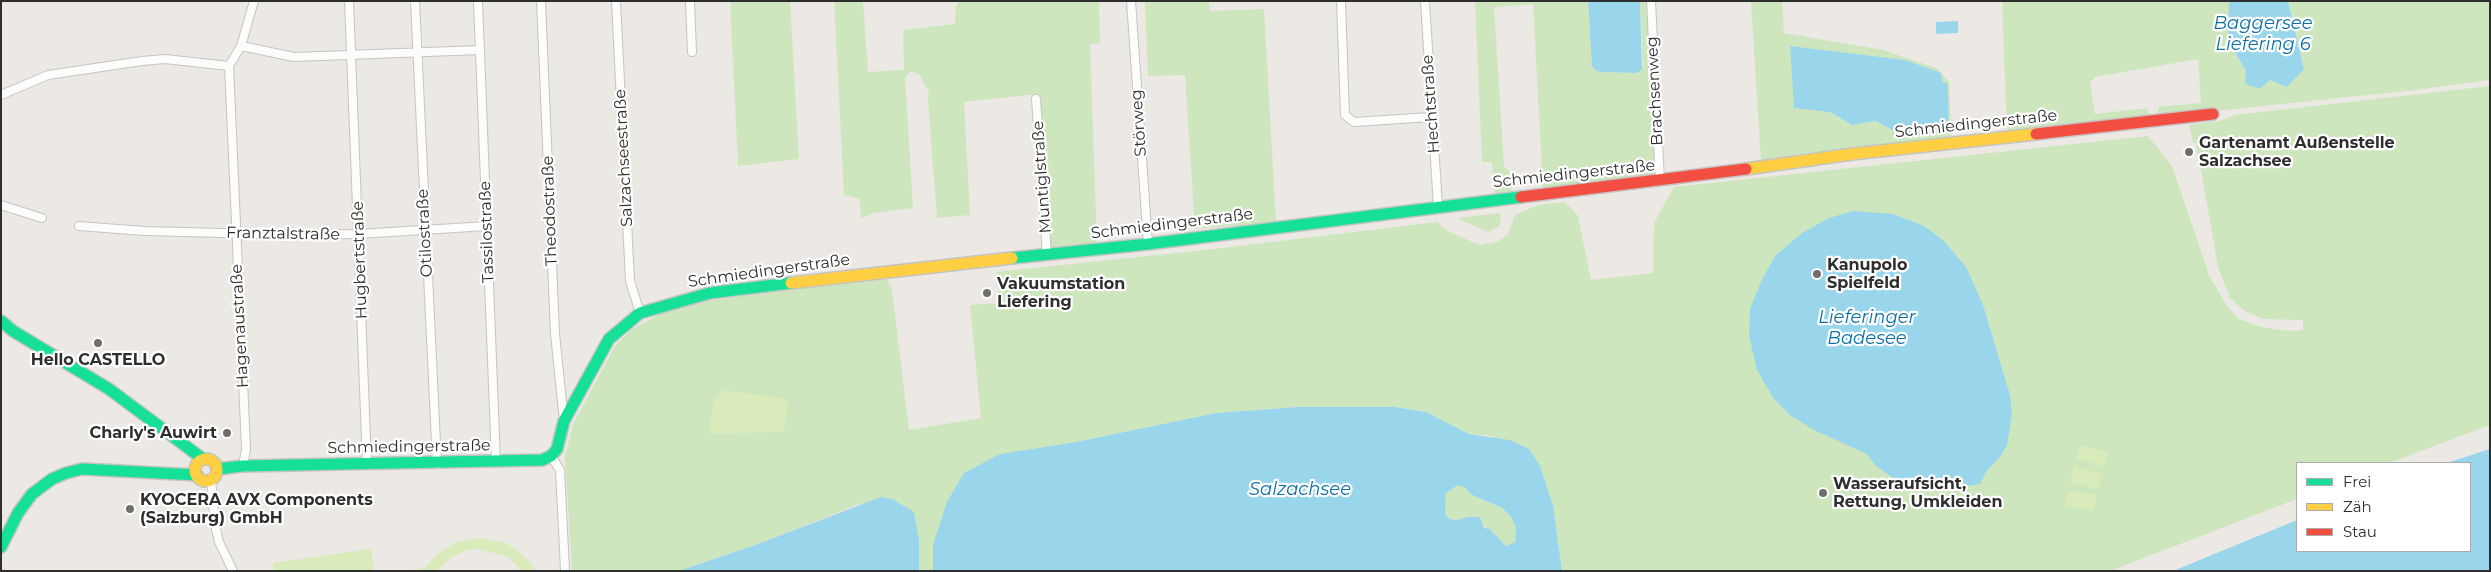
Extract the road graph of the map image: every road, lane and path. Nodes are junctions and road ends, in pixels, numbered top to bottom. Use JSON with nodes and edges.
{"nodes":[{"id":1,"x":254,"y":1,"type":"edge"},
{"id":2,"x":349,"y":1,"type":"edge"},
{"id":3,"x":415,"y":1,"type":"edge"},
{"id":4,"x":478,"y":1,"type":"edge"},
{"id":5,"x":541,"y":1,"type":"edge"},
{"id":6,"x":616,"y":1,"type":"edge"},
{"id":7,"x":690,"y":1,"type":"edge"},
{"id":8,"x":1131,"y":1,"type":"edge"},
{"id":9,"x":1340,"y":1,"type":"edge"},
{"id":10,"x":1425,"y":1,"type":"edge"},
{"id":11,"x":1651,"y":1,"type":"edge"},
{"id":12,"x":241,"y":46,"type":"junction"},
{"id":13,"x":480,"y":50,"type":"junction"},
{"id":14,"x":417,"y":52,"type":"junction"},
{"id":15,"x":692,"y":52,"type":"dead end"},
{"id":16,"x":352,"y":56,"type":"junction"},
{"id":17,"x":229,"y":66,"type":"junction"},
{"id":18,"x":1,"y":94,"type":"edge"},
{"id":19,"x":1036,"y":99,"type":"dead end"},
{"id":20,"x":2213,"y":114,"type":"dead end"},
{"id":21,"x":1431,"y":117,"type":"junction"},
{"id":22,"x":1660,"y":181,"type":"junction"},
{"id":23,"x":1,"y":205,"type":"edge"},
{"id":24,"x":1438,"y":207,"type":"junction"},
{"id":25,"x":42,"y":218,"type":"dead end"},
{"id":26,"x":80,"y":226,"type":"dead end"},
{"id":27,"x":487,"y":226,"type":"junction"},
{"id":28,"x":425,"y":228,"type":"junction"},
{"id":29,"x":236,"y":233,"type":"junction"},
{"id":30,"x":359,"y":234,"type":"junction"},
{"id":31,"x":1148,"y":244,"type":"junction"},
{"id":32,"x":1047,"y":255,"type":"junction"},
{"id":33,"x":640,"y":313,"type":"junction"},
{"id":34,"x":1,"y":321,"type":"edge"},
{"id":35,"x":564,"y":421,"type":"junction"},
{"id":36,"x":552,"y":456,"type":"junction"},
{"id":37,"x":203,"y":460,"type":"junction"},
{"id":38,"x":496,"y":462,"type":"junction"},
{"id":39,"x":437,"y":464,"type":"junction"},
{"id":40,"x":367,"y":465,"type":"junction"},
{"id":41,"x":243,"y":466,"type":"junction"},
{"id":42,"x":214,"y":474,"type":"junction"},
{"id":43,"x":197,"y":475,"type":"junction"},
{"id":44,"x":1,"y":547,"type":"edge"},
{"id":45,"x":233,"y":571,"type":"edge"},
{"id":46,"x":565,"y":571,"type":"edge"}],
"edges":[{"from":1,"to":12,"type":"street"},
{"from":2,"to":16,"type":"street","name":"Hugbertstraße"},
{"from":3,"to":14,"type":"street","name":"Otilostraße"},
{"from":4,"to":13,"type":"street","name":"Tassilostraße"},
{"from":5,"to":35,"type":"street","name":"Theodostraße"},
{"from":6,"to":33,"type":"street","name":"Salzachseestraße"},
{"from":7,"to":15,"type":"street"},
{"from":8,"to":31,"type":"street","name":"Störweg"},
{"from":9,"to":21,"type":"street"},
{"from":10,"to":21,"type":"street","name":"Hechtstraße"},
{"from":11,"to":22,"type":"street","name":"Brachsenweg"},
{"from":12,"to":16,"type":"street"},
{"from":12,"to":17,"type":"street"},
{"from":13,"to":14,"type":"street"},
{"from":13,"to":27,"type":"street","name":"Tassilostraße"},
{"from":14,"to":16,"type":"street"},
{"from":14,"to":28,"type":"street","name":"Otilostraße"},
{"from":16,"to":30,"type":"street","name":"Hugbertstraße"},
{"from":17,"to":18,"type":"street"},
{"from":17,"to":29,"type":"street","name":"Hagenaustraße"},
{"from":19,"to":32,"type":"street","name":"Muntiglstraße"},
{"from":20,"to":22,"type":"street","name":"Schmiedingerstraße"},
{"from":21,"to":24,"type":"street","name":"Hechtstraße"},
{"from":22,"to":24,"type":"street","name":"Schmiedingerstraße"},
{"from":23,"to":25,"type":"street"},
{"from":24,"to":31,"type":"street","name":"Schmiedingerstraße"},
{"from":26,"to":29,"type":"street","name":"Franztalstraße"},
{"from":27,"to":28,"type":"street","name":"Franztalstraße"},
{"from":27,"to":38,"type":"street","name":"Tassilostraße"},
{"from":28,"to":30,"type":"street","name":"Franztalstraße"},
{"from":28,"to":39,"type":"street","name":"Otilostraße"},
{"from":29,"to":30,"type":"street","name":"Franztalstraße"},
{"from":29,"to":41,"type":"street","name":"Hagenaustraße"},
{"from":30,"to":40,"type":"street","name":"Hugbertstraße"},
{"from":31,"to":32,"type":"street","name":"Schmiedingerstraße"},
{"from":32,"to":33,"type":"street","name":"Schmiedingerstraße"},
{"from":33,"to":35,"type":"street","name":"Schmiedingerstraße"},
{"from":34,"to":37,"type":"street"},
{"from":35,"to":36,"type":"street","name":"Schmiedingerstraße"},
{"from":36,"to":38,"type":"street","name":"Schmiedingerstraße"},
{"from":36,"to":46,"type":"street"},
{"from":37,"to":42,"type":"street"},
{"from":37,"to":43,"type":"street"},
{"from":38,"to":39,"type":"street","name":"Schmiedingerstraße"},
{"from":39,"to":40,"type":"street","name":"Schmiedingerstraße"},
{"from":40,"to":41,"type":"street","name":"Schmiedingerstraße"},
{"from":41,"to":42,"type":"street","name":"Schmiedingerstraße"},
{"from":42,"to":43,"type":"street"},
{"from":42,"to":45,"type":"street"},
{"from":43,"to":44,"type":"street"}]}
